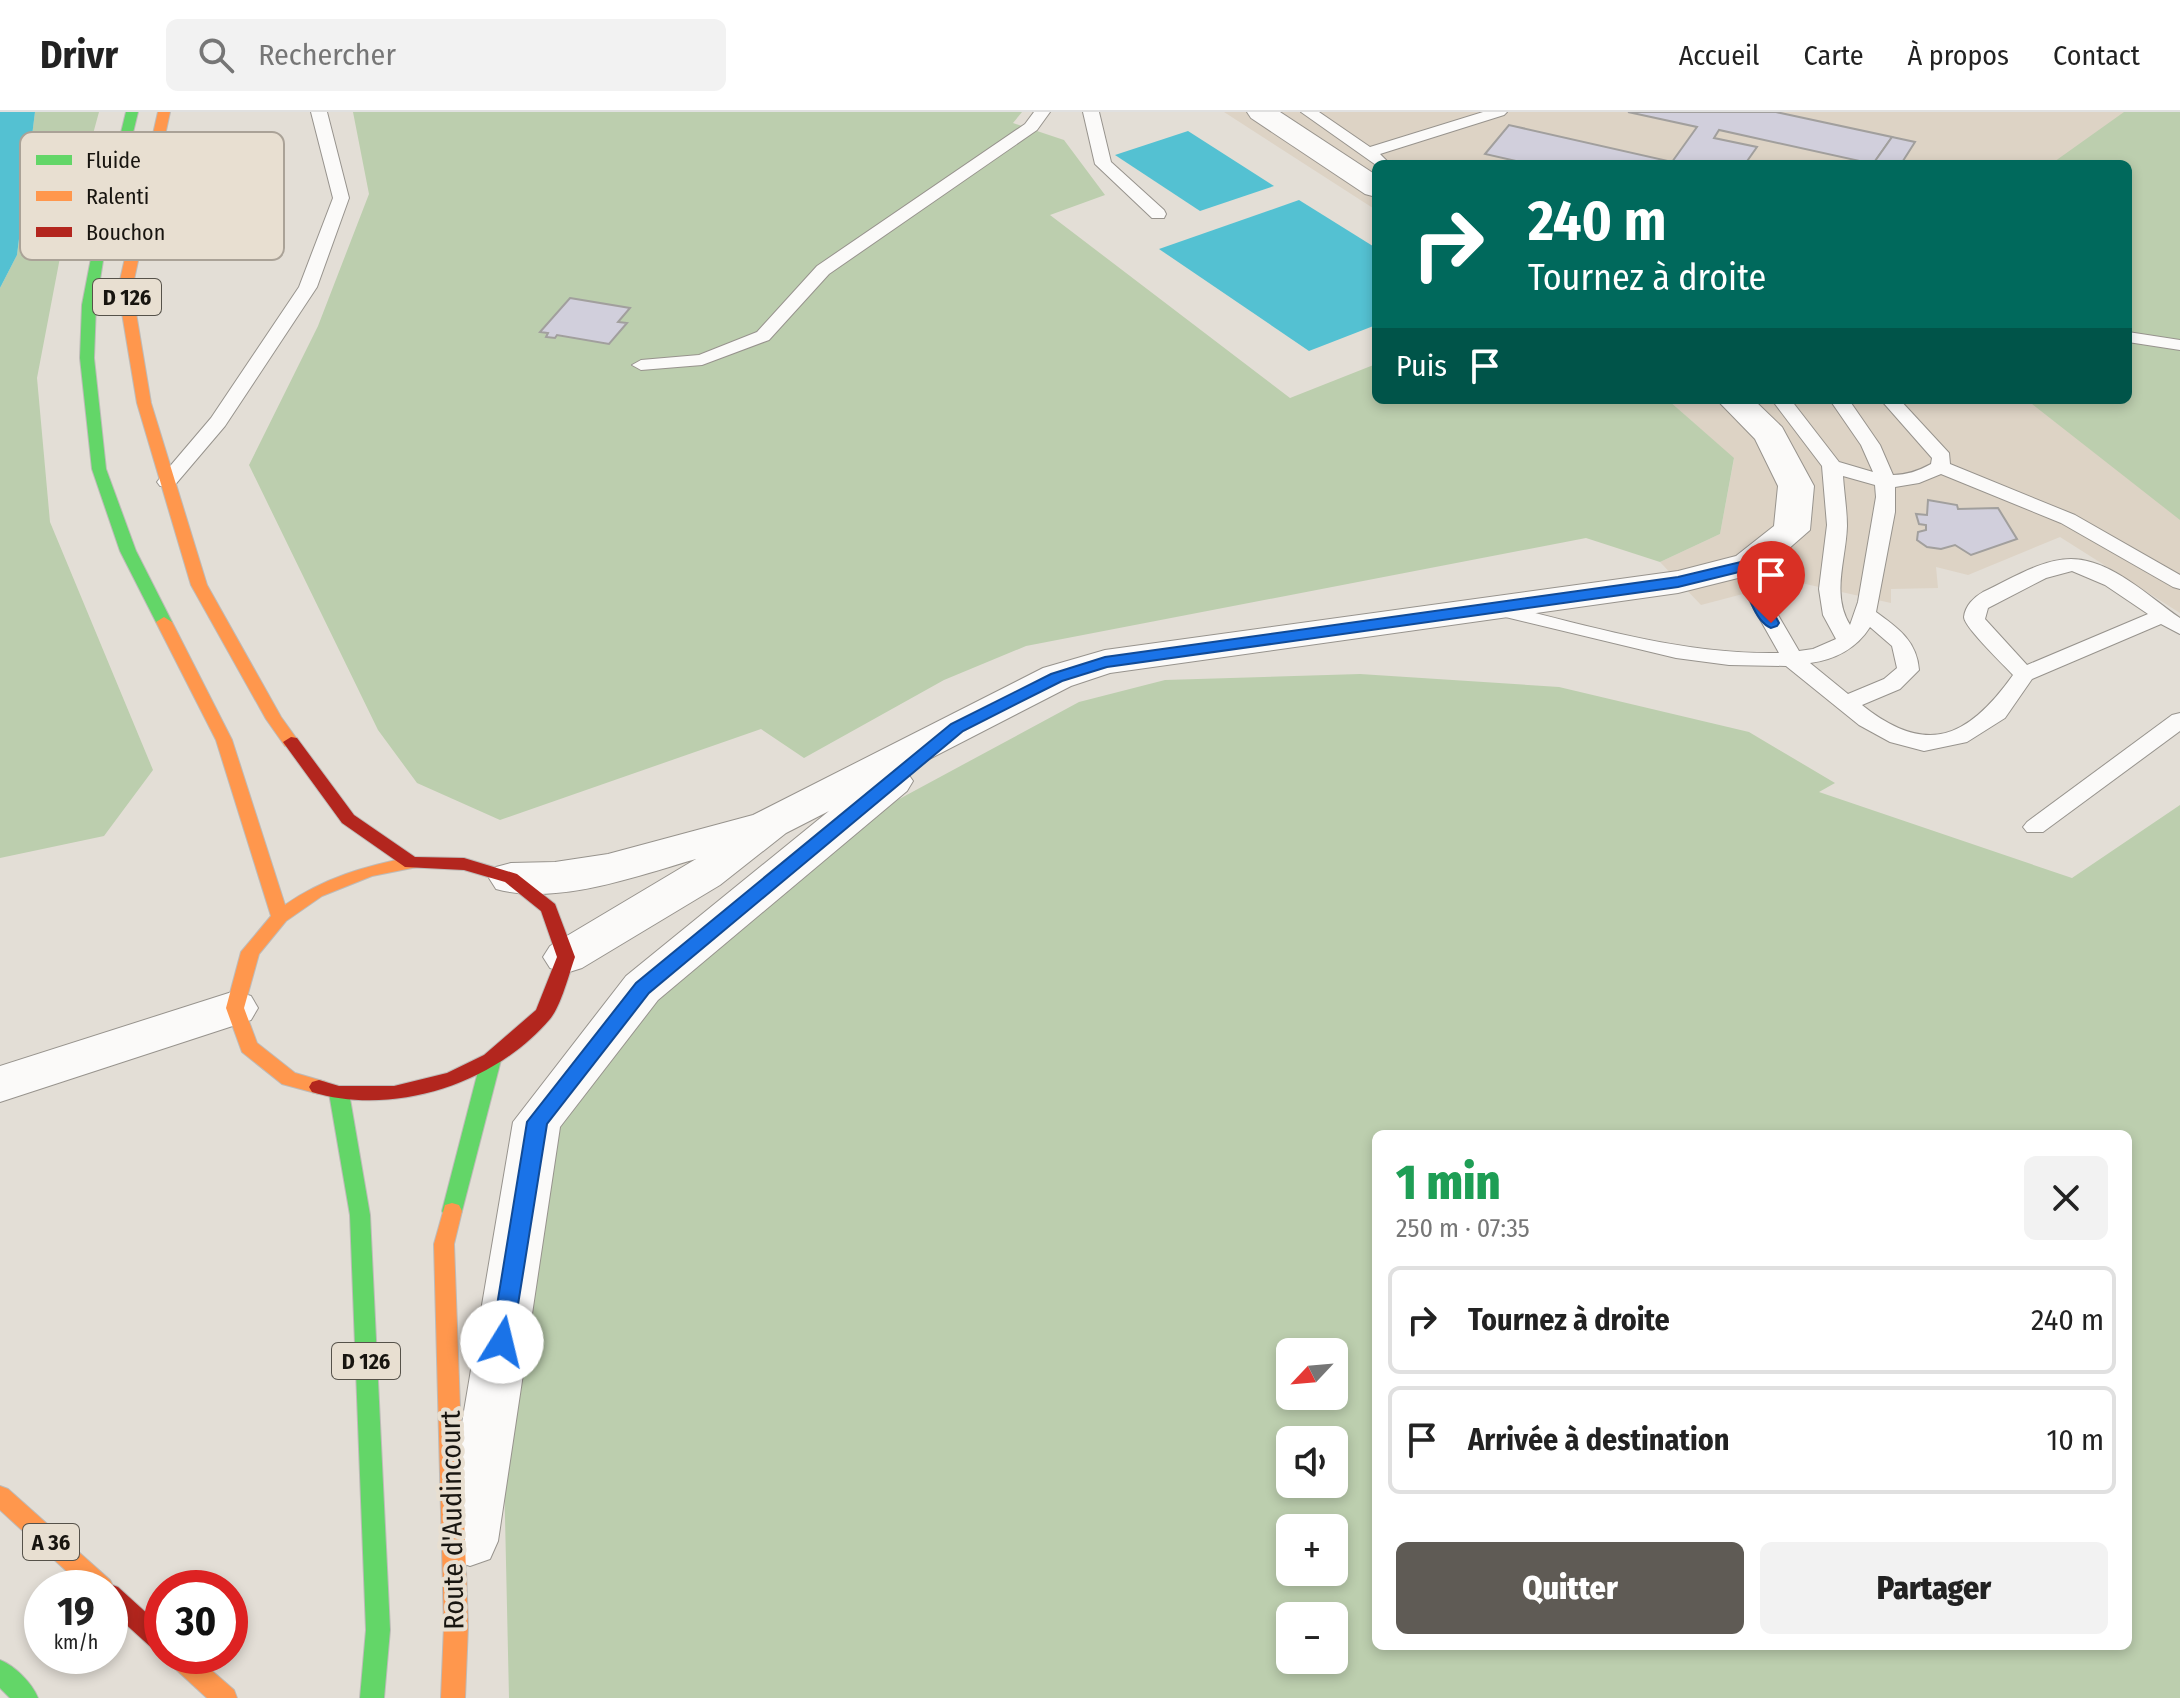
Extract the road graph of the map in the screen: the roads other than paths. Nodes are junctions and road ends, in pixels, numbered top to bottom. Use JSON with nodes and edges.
{"nodes":[{"id":1,"x":132,"y":112,"type":"edge"},
{"id":2,"x":164,"y":112,"type":"edge"},
{"id":3,"x":319,"y":112,"type":"edge"},
{"id":4,"x":1042,"y":112,"type":"edge"},
{"id":5,"x":1091,"y":112,"type":"edge"},
{"id":6,"x":1261,"y":112,"type":"edge"},
{"id":7,"x":1309,"y":112,"type":"edge"},
{"id":8,"x":1499,"y":112,"type":"edge"},
{"id":9,"x":127,"y":132,"type":"edge"},
{"id":10,"x":160,"y":132,"type":"edge"},
{"id":11,"x":1367,"y":153,"type":"junction"},
{"id":12,"x":1378,"y":160,"type":"edge"},
{"id":13,"x":1372,"y":185,"type":"edge"},
{"id":14,"x":1158,"y":214,"type":"dead end"},
{"id":15,"x":97,"y":260,"type":"edge"},
{"id":16,"x":131,"y":260,"type":"edge"},
{"id":17,"x":2132,"y":338,"type":"edge"},
{"id":18,"x":2180,"y":345,"type":"edge"},
{"id":19,"x":641,"y":365,"type":"dead end"},
{"id":20,"x":1738,"y":404,"type":"edge"},
{"id":21,"x":1790,"y":404,"type":"edge"},
{"id":22,"x":1842,"y":404,"type":"edge"},
{"id":23,"x":1894,"y":404,"type":"edge"},
{"id":24,"x":1832,"y":466,"type":"junction"},
{"id":25,"x":1940,"y":467,"type":"junction"},
{"id":26,"x":167,"y":482,"type":"junction"},
{"id":27,"x":1883,"y":482,"type":"junction"},
{"id":28,"x":1749,"y":564,"type":"junction"},
{"id":29,"x":2180,"y":583,"type":"edge"},
{"id":30,"x":1496,"y":609,"type":"junction"},
{"id":31,"x":1867,"y":615,"type":"junction"},
{"id":32,"x":2171,"y":622,"type":"edge"},
{"id":33,"x":1848,"y":641,"type":"junction"},
{"id":34,"x":1794,"y":661,"type":"junction"},
{"id":35,"x":2024,"y":674,"type":"junction"},
{"id":36,"x":1846,"y":703,"type":"junction"},
{"id":37,"x":2180,"y":720,"type":"edge"},
{"id":38,"x":957,"y":728,"type":"junction"},
{"id":39,"x":771,"y":823,"type":"junction"},
{"id":40,"x":2035,"y":827,"type":"dead end"},
{"id":41,"x":411,"y":863,"type":"junction"},
{"id":42,"x":511,"y":878,"type":"junction"},
{"id":43,"x":280,"y":917,"type":"junction"},
{"id":44,"x":566,"y":957,"type":"junction"},
{"id":45,"x":235,"y":1008,"type":"junction"},
{"id":46,"x":491,"y":1060,"type":"junction"},
{"id":47,"x":0,"y":1084,"type":"edge"},
{"id":48,"x":339,"y":1093,"type":"junction"},
{"id":49,"x":0,"y":1496,"type":"edge"},
{"id":50,"x":82,"y":1570,"type":"edge"},
{"id":51,"x":128,"y":1611,"type":"edge"},
{"id":52,"x":144,"y":1626,"type":"edge"},
{"id":53,"x":456,"y":1626,"type":"junction"},
{"id":54,"x":0,"y":1671,"type":"edge"},
{"id":55,"x":198,"y":1674,"type":"edge"},
{"id":56,"x":26,"y":1698,"type":"edge"},
{"id":57,"x":225,"y":1698,"type":"edge"},
{"id":58,"x":372,"y":1698,"type":"edge"},
{"id":59,"x":453,"y":1698,"type":"edge"}],
"edges":[{"from":1,"to":9,"type":"main road","number":"D 126"},
{"from":2,"to":10,"type":"main road","number":"D 126"},
{"from":3,"to":26,"type":"lane"},
{"from":4,"to":19,"type":"lane"},
{"from":5,"to":14,"type":"lane"},
{"from":6,"to":13,"type":"street"},
{"from":7,"to":11,"type":"lane"},
{"from":8,"to":11,"type":"lane"},
{"from":11,"to":12,"type":"lane"},
{"from":15,"to":43,"type":"main road","number":"D 126"},
{"from":16,"to":26,"type":"main road","number":"D 126"},
{"from":17,"to":18,"type":"lane"},
{"from":20,"to":28,"type":"street"},
{"from":21,"to":24,"type":"lane"},
{"from":22,"to":27,"type":"lane"},
{"from":23,"to":25,"type":"lane"},
{"from":24,"to":27,"type":"lane"},
{"from":24,"to":33,"type":"lane"},
{"from":25,"to":27,"type":"lane"},
{"from":25,"to":29,"type":"lane"},
{"from":26,"to":41,"type":"main road","number":"D 126"},
{"from":27,"to":31,"type":"lane"},
{"from":28,"to":30,"type":"street"},
{"from":28,"to":34,"type":"lane"},
{"from":30,"to":34,"type":"lane"},
{"from":30,"to":38,"type":"street"},
{"from":31,"to":33,"type":"lane"},
{"from":31,"to":36,"type":"lane"},
{"from":32,"to":35,"type":"lane"},
{"from":32,"to":35,"type":"lane"},
{"from":33,"to":34,"type":"lane"},
{"from":34,"to":36,"type":"lane"},
{"from":35,"to":36,"type":"lane"},
{"from":37,"to":40,"type":"lane"},
{"from":38,"to":39,"type":"street"},
{"from":38,"to":53,"type":"street"},
{"from":39,"to":42,"type":"street"},
{"from":39,"to":44,"type":"street"},
{"from":41,"to":42,"type":"main road"},
{"from":41,"to":43,"type":"main road"},
{"from":42,"to":44,"type":"main road"},
{"from":43,"to":45,"type":"main road"},
{"from":44,"to":46,"type":"main road"},
{"from":45,"to":47,"type":"street"},
{"from":45,"to":48,"type":"main road"},
{"from":46,"to":48,"type":"main road"},
{"from":46,"to":53,"type":"main road","name":"Route d'Audincourt"},
{"from":48,"to":58,"type":"main road","number":"D 126"},
{"from":49,"to":50,"type":"main road","number":"A 36"},
{"from":51,"to":52,"type":"main road"},
{"from":53,"to":59,"type":"main road","name":"Route d'Audincourt"},
{"from":54,"to":56,"type":"main road"},
{"from":55,"to":57,"type":"main road"}]}
